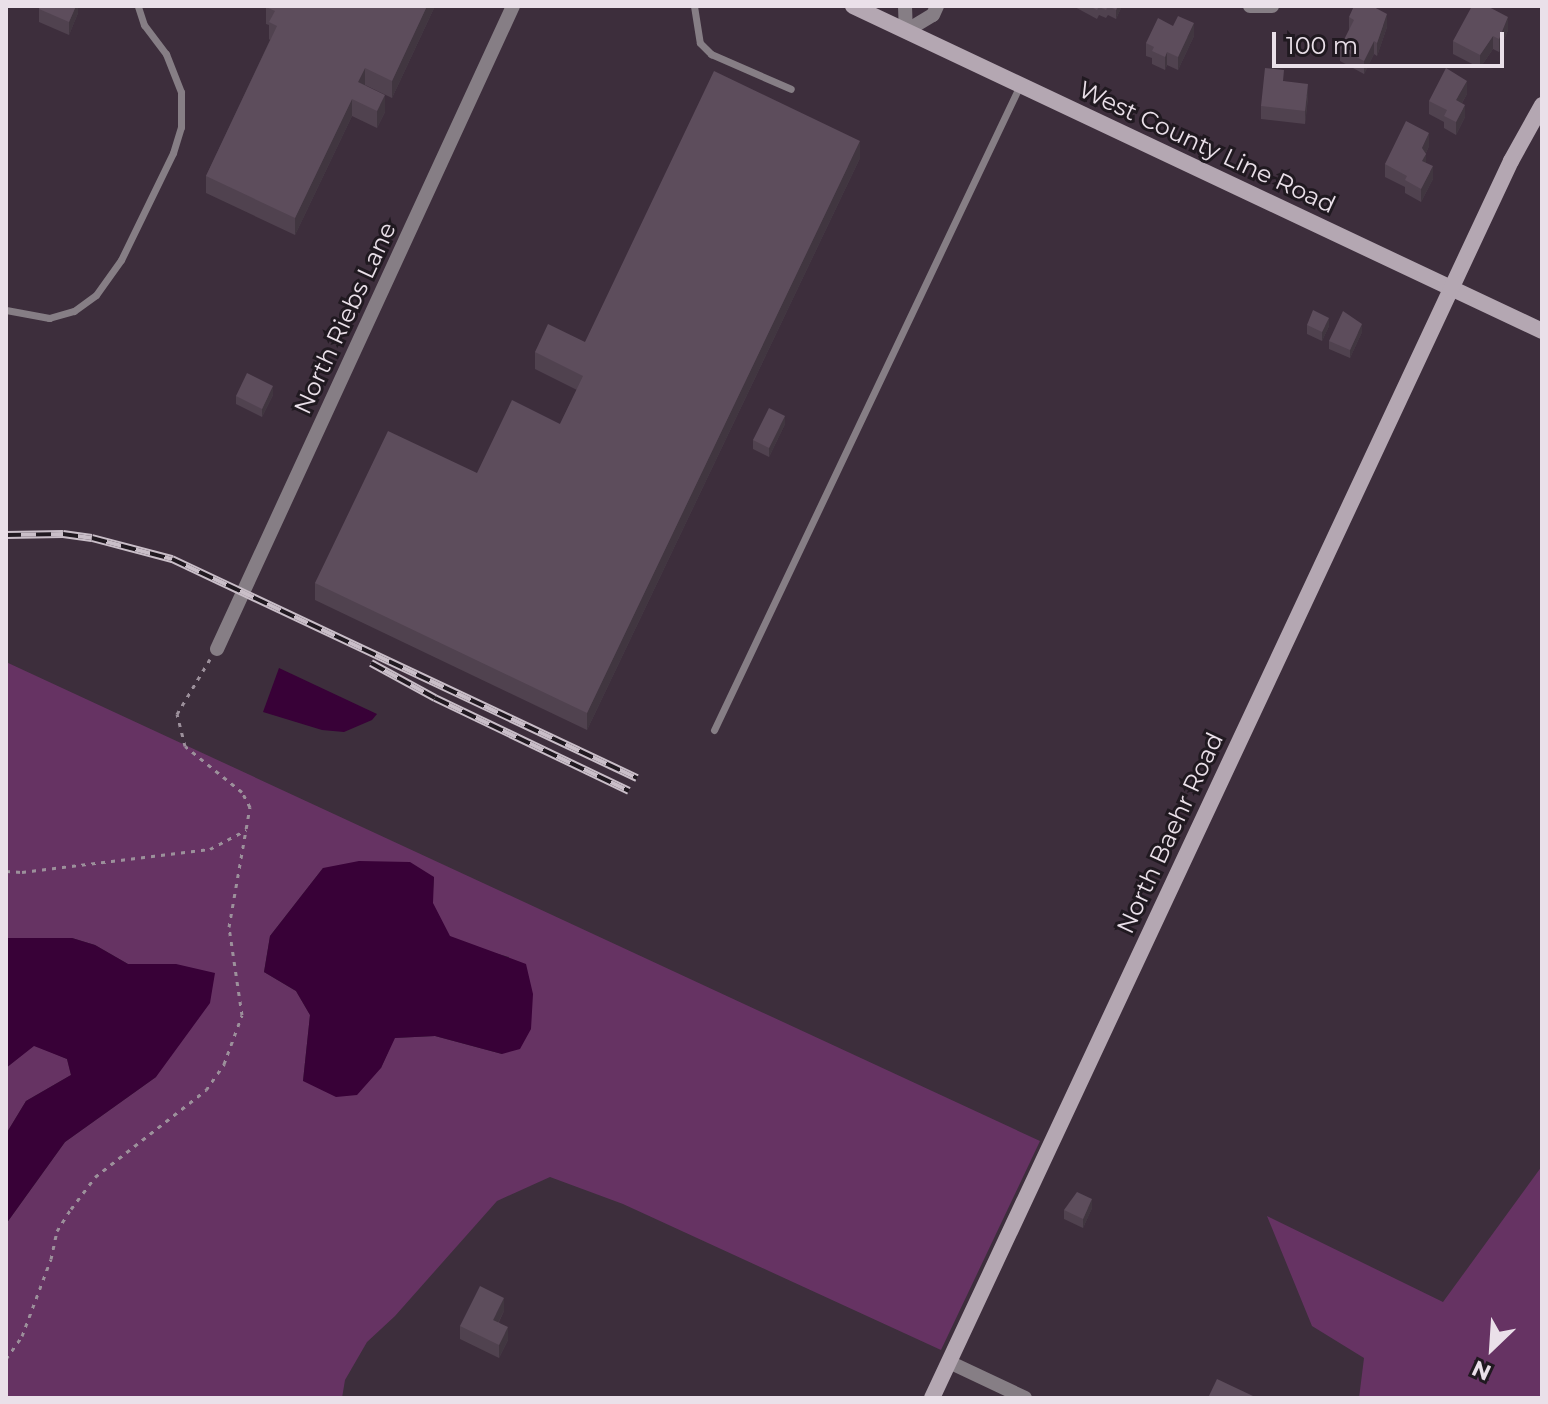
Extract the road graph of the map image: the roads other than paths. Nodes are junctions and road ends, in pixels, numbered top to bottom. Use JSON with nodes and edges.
{"nodes":[{"id":1,"x":138,"y":6,"type":"edge"},
{"id":2,"x":513,"y":6,"type":"edge"},
{"id":3,"x":694,"y":6,"type":"edge"},
{"id":4,"x":853,"y":6,"type":"edge"},
{"id":5,"x":905,"y":6,"type":"edge"},
{"id":6,"x":937,"y":6,"type":"edge"},
{"id":7,"x":1250,"y":6,"type":"edge"},
{"id":8,"x":1272,"y":6,"type":"edge"},
{"id":9,"x":906,"y":31,"type":"junction"},
{"id":10,"x":1020,"y":85,"type":"junction"},
{"id":11,"x":791,"y":89,"type":"dead end"},
{"id":12,"x":1542,"y":105,"type":"edge"},
{"id":13,"x":1451,"y":289,"type":"junction"},
{"id":14,"x":6,"y":310,"type":"edge"},
{"id":15,"x":1542,"y":331,"type":"edge"},
{"id":16,"x":217,"y":649,"type":"road end"},
{"id":17,"x":714,"y":730,"type":"dead end"},
{"id":18,"x":949,"y":1362,"type":"junction"},
{"id":19,"x":932,"y":1398,"type":"edge"},
{"id":20,"x":1025,"y":1398,"type":"edge"}],
"edges":[{"from":1,"to":14,"type":"lane"},
{"from":2,"to":16,"type":"street","name":"North Riebs Lane"},
{"from":3,"to":11,"type":"lane"},
{"from":4,"to":9,"type":"street","name":"West County Line Road"},
{"from":5,"to":9,"type":"street"},
{"from":6,"to":9,"type":"street"},
{"from":7,"to":8,"type":"street"},
{"from":9,"to":10,"type":"street","name":"West County Line Road"},
{"from":10,"to":13,"type":"street","name":"West County Line Road"},
{"from":10,"to":17,"type":"lane"},
{"from":12,"to":13,"type":"street","name":"North Baehr Road"},
{"from":13,"to":15,"type":"street","name":"West County Line Road"},
{"from":13,"to":18,"type":"street","name":"North Baehr Road"},
{"from":18,"to":19,"type":"street","name":"North Baehr Road"},
{"from":18,"to":20,"type":"street"}]}
